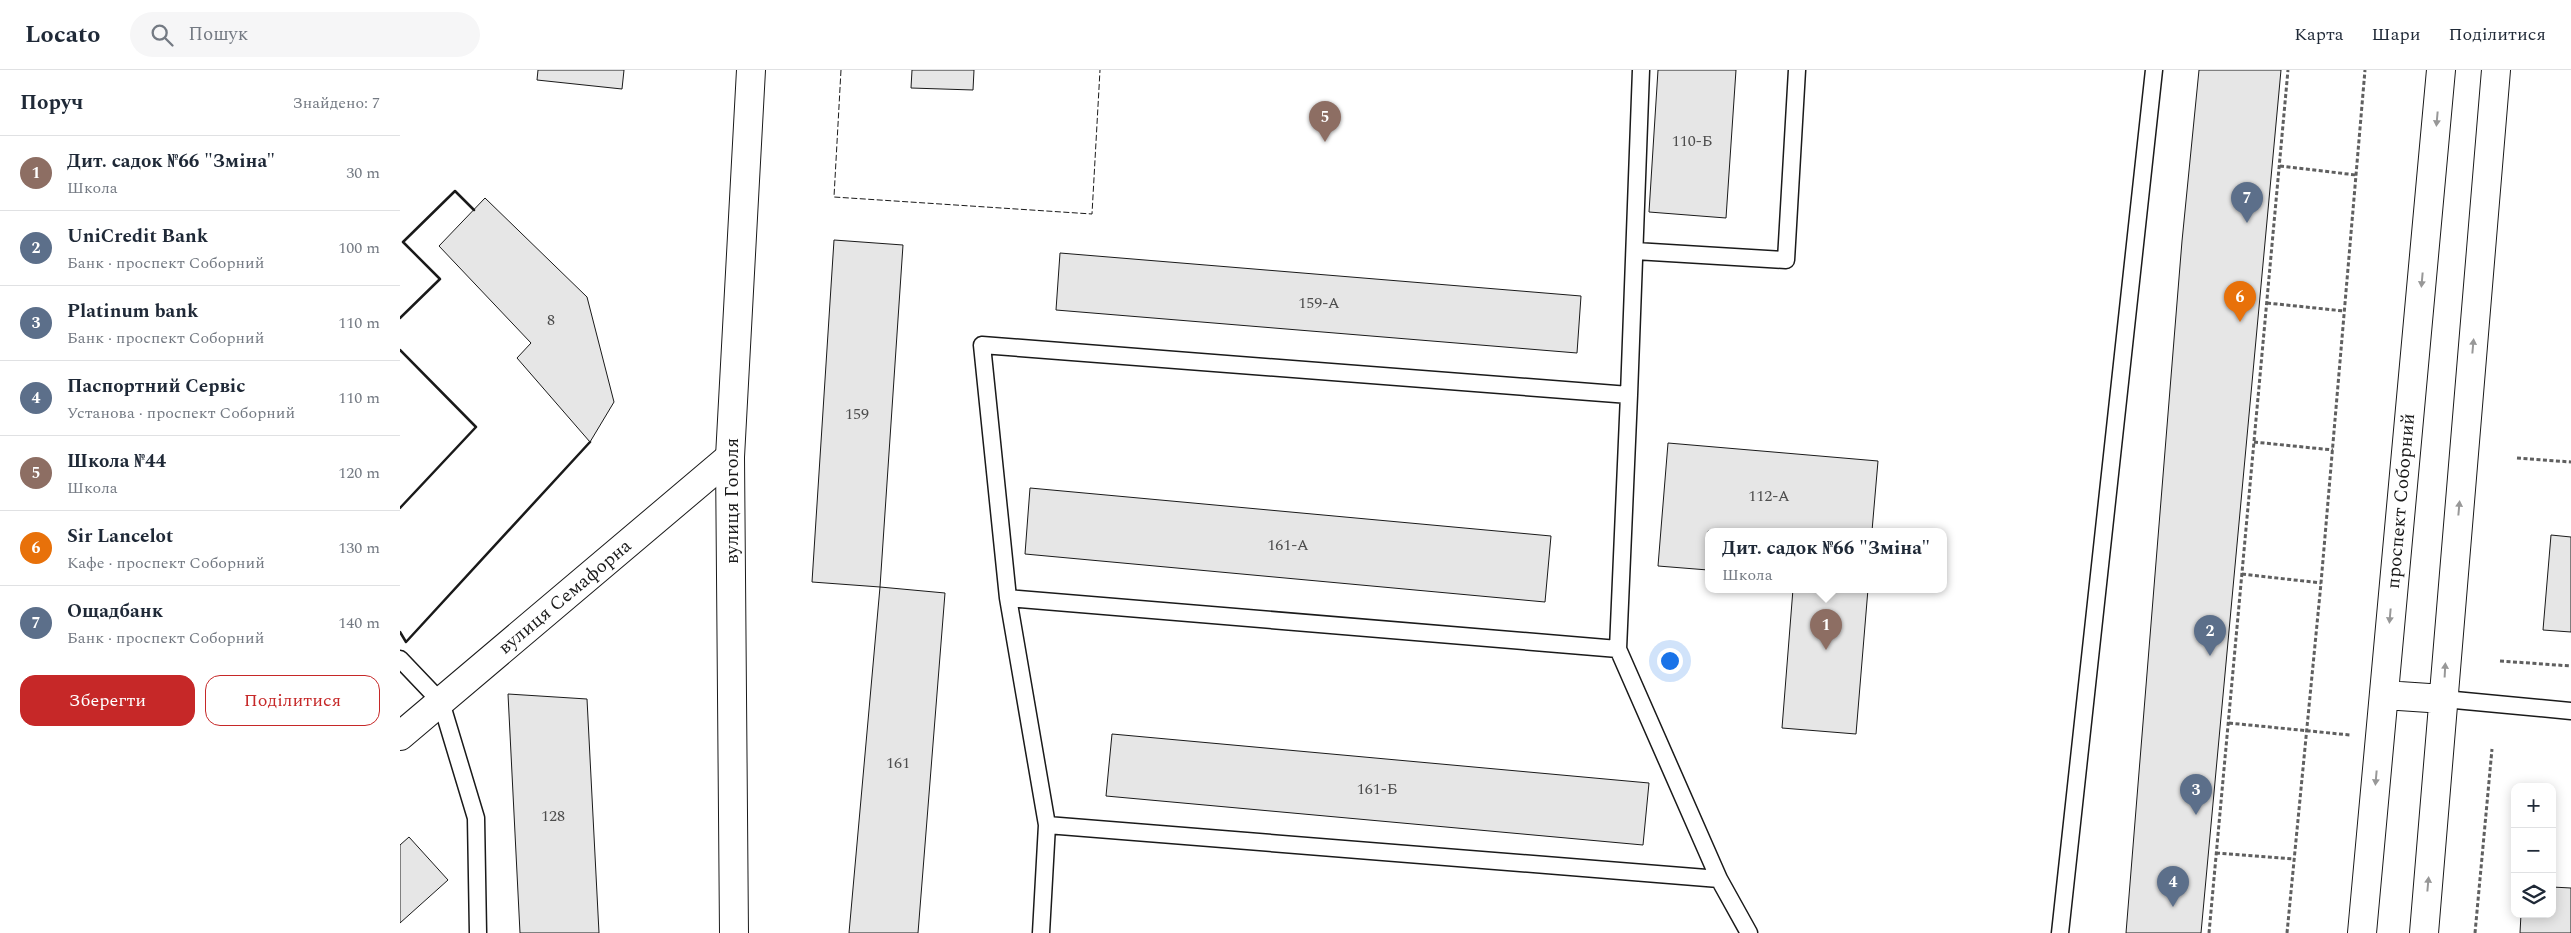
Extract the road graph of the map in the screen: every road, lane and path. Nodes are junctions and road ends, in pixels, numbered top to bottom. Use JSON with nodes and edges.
{"nodes":[{"id":1,"x":750,"y":70,"type":"edge"},
{"id":2,"x":1641,"y":70,"type":"edge"},
{"id":3,"x":1797,"y":70,"type":"edge"},
{"id":4,"x":2154,"y":70,"type":"edge"},
{"id":5,"x":2288,"y":70,"type":"edge"},
{"id":6,"x":2365,"y":70,"type":"edge"},
{"id":7,"x":2442,"y":70,"type":"edge"},
{"id":8,"x":2496,"y":70,"type":"edge"},
{"id":9,"x":2280,"y":166,"type":"junction"},
{"id":10,"x":2356,"y":175,"type":"junction"},
{"id":11,"x":1635,"y":251,"type":"junction"},
{"id":12,"x":2267,"y":303,"type":"junction"},
{"id":13,"x":2344,"y":311,"type":"junction"},
{"id":14,"x":1629,"y":395,"type":"junction"},
{"id":15,"x":2254,"y":442,"type":"junction"},
{"id":16,"x":2332,"y":450,"type":"junction"},
{"id":17,"x":730,"y":457,"type":"junction"},
{"id":18,"x":2516,"y":458,"type":"dead end"},
{"id":19,"x":2571,"y":462,"type":"edge"},
{"id":20,"x":2242,"y":574,"type":"junction"},
{"id":21,"x":2321,"y":583,"type":"junction"},
{"id":22,"x":1008,"y":598,"type":"junction"},
{"id":23,"x":1618,"y":649,"type":"junction"},
{"id":24,"x":400,"y":659,"type":"edge"},
{"id":25,"x":2500,"y":660,"type":"dead end"},
{"id":26,"x":2571,"y":666,"type":"edge"},
{"id":27,"x":2384,"y":695,"type":"junction"},
{"id":28,"x":2444,"y":700,"type":"junction"},
{"id":29,"x":441,"y":702,"type":"junction"},
{"id":30,"x":2571,"y":711,"type":"edge"},
{"id":31,"x":2228,"y":722,"type":"junction"},
{"id":32,"x":2307,"y":731,"type":"junction"},
{"id":33,"x":400,"y":736,"type":"edge"},
{"id":34,"x":2380,"y":738,"type":"junction"},
{"id":35,"x":2492,"y":749,"type":"dead end"},
{"id":36,"x":1047,"y":825,"type":"junction"},
{"id":37,"x":2216,"y":853,"type":"junction"},
{"id":38,"x":2294,"y":859,"type":"junction"},
{"id":39,"x":1719,"y":879,"type":"junction"},
{"id":40,"x":478,"y":933,"type":"edge"},
{"id":41,"x":734,"y":933,"type":"edge"},
{"id":42,"x":1041,"y":933,"type":"edge"},
{"id":43,"x":1750,"y":933,"type":"edge"},
{"id":44,"x":2060,"y":933,"type":"edge"},
{"id":45,"x":2209,"y":933,"type":"edge"},
{"id":46,"x":2287,"y":933,"type":"edge"},
{"id":47,"x":2362,"y":933,"type":"edge"},
{"id":48,"x":2424,"y":933,"type":"edge"},
{"id":49,"x":2475,"y":933,"type":"edge"}],
"edges":[{"from":1,"to":17,"type":"main road","name":"вулиця Гоголя"},
{"from":2,"to":11,"type":"lane"},
{"from":3,"to":11,"type":"lane"},
{"from":4,"to":44,"type":"lane"},
{"from":5,"to":9,"type":"path"},
{"from":6,"to":10,"type":"path"},
{"from":7,"to":27,"type":"main road","name":"проспект Соборний","one_way":true},
{"from":28,"to":8,"type":"main road","one_way":true},
{"from":9,"to":10,"type":"path"},
{"from":9,"to":12,"type":"path"},
{"from":10,"to":13,"type":"path"},
{"from":11,"to":14,"type":"lane"},
{"from":12,"to":13,"type":"path"},
{"from":12,"to":15,"type":"path"},
{"from":13,"to":16,"type":"path"},
{"from":14,"to":22,"type":"lane"},
{"from":14,"to":23,"type":"lane"},
{"from":15,"to":16,"type":"path"},
{"from":15,"to":20,"type":"path"},
{"from":16,"to":21,"type":"path"},
{"from":17,"to":29,"type":"main road","name":"вулиця Семафорна"},
{"from":17,"to":41,"type":"main road","name":"вулиця Гоголя"},
{"from":18,"to":19,"type":"path"},
{"from":20,"to":21,"type":"path"},
{"from":20,"to":31,"type":"path"},
{"from":21,"to":32,"type":"path"},
{"from":22,"to":23,"type":"lane"},
{"from":22,"to":36,"type":"lane"},
{"from":23,"to":39,"type":"lane"},
{"from":24,"to":29,"type":"lane"},
{"from":25,"to":26,"type":"path"},
{"from":27,"to":28,"type":"main road"},
{"from":27,"to":34,"type":"main road","name":"проспект Соборний"},
{"from":28,"to":30,"type":"lane"},
{"from":48,"to":28,"type":"main road","one_way":true},
{"from":29,"to":33,"type":"main road","name":"вулиця Семафорна"},
{"from":29,"to":40,"type":"lane"},
{"from":31,"to":32,"type":"path"},
{"from":31,"to":37,"type":"path"},
{"from":32,"to":34,"type":"path"},
{"from":32,"to":38,"type":"path"},
{"from":34,"to":47,"type":"main road","name":"проспект Соборний","one_way":true},
{"from":35,"to":49,"type":"path"},
{"from":36,"to":39,"type":"lane"},
{"from":36,"to":42,"type":"lane"},
{"from":37,"to":38,"type":"path"},
{"from":37,"to":45,"type":"path"},
{"from":38,"to":46,"type":"path"},
{"from":39,"to":43,"type":"lane"}]}
